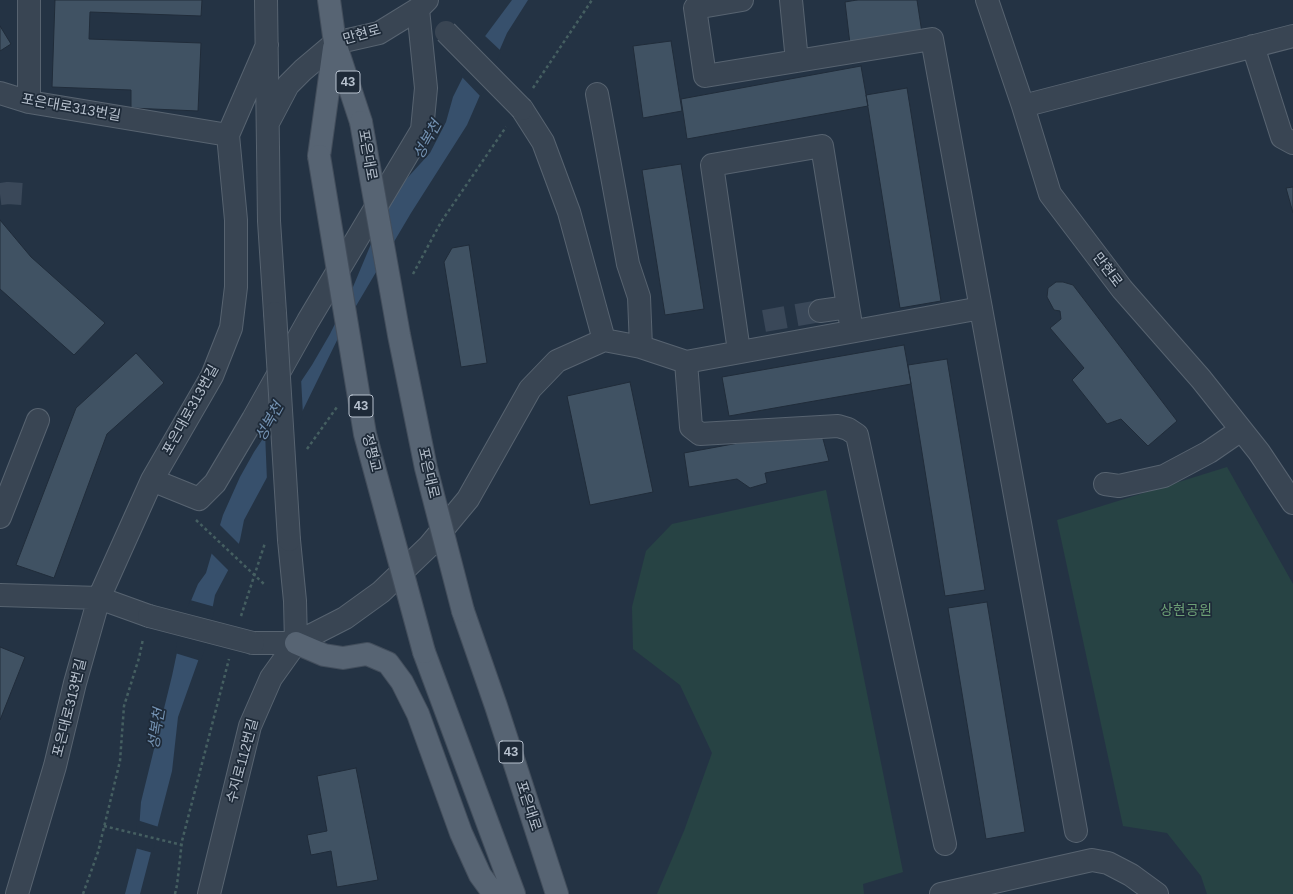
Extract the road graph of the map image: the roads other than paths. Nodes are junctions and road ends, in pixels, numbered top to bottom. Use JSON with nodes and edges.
{"nodes":[{"id":1,"x":29,"y":0,"type":"edge"},
{"id":2,"x":266,"y":0,"type":"edge"},
{"id":3,"x":329,"y":0,"type":"edge"},
{"id":4,"x":742,"y":0,"type":"edge"},
{"id":5,"x":790,"y":0,"type":"edge"},
{"id":6,"x":987,"y":0,"type":"edge"},
{"id":7,"x":422,"y":5,"type":"edge"},
{"id":8,"x":1293,"y":36,"type":"edge"},
{"id":9,"x":335,"y":43,"type":"junction"},
{"id":10,"x":267,"y":45,"type":"junction"},
{"id":11,"x":1253,"y":46,"type":"junction"},
{"id":12,"x":797,"y":61,"type":"junction"},
{"id":13,"x":0,"y":93,"type":"edge"},
{"id":14,"x":597,"y":94,"type":"dead end"},
{"id":15,"x":29,"y":102,"type":"junction"},
{"id":16,"x":1023,"y":106,"type":"junction"},
{"id":17,"x":268,"y":124,"type":"junction"},
{"id":18,"x":228,"y":135,"type":"junction"},
{"id":19,"x":1293,"y":143,"type":"edge"},
{"id":20,"x":319,"y":156,"type":"joint"},
{"id":21,"x":848,"y":307,"type":"junction"},
{"id":22,"x":981,"y":308,"type":"junction"},
{"id":23,"x":820,"y":311,"type":"tunnel mouth"},
{"id":24,"x":852,"y":331,"type":"junction"},
{"id":25,"x":604,"y":340,"type":"junction"},
{"id":26,"x":641,"y":347,"type":"junction"},
{"id":27,"x":739,"y":352,"type":"junction"},
{"id":28,"x":686,"y":362,"type":"junction"},
{"id":29,"x":38,"y":420,"type":"dead end"},
{"id":30,"x":1241,"y":430,"type":"junction"},
{"id":31,"x":152,"y":480,"type":"junction"},
{"id":32,"x":1105,"y":484,"type":"dead end"},
{"id":33,"x":1293,"y":503,"type":"edge"},
{"id":34,"x":0,"y":517,"type":"edge"},
{"id":35,"x":0,"y":595,"type":"edge"},
{"id":36,"x":100,"y":598,"type":"junction"},
{"id":37,"x":296,"y":643,"type":"junction"},
{"id":38,"x":1076,"y":831,"type":"dead end"},
{"id":39,"x":945,"y":844,"type":"dead end"},
{"id":40,"x":17,"y":894,"type":"edge"},
{"id":41,"x":209,"y":894,"type":"edge"},
{"id":42,"x":494,"y":894,"type":"edge"},
{"id":43,"x":514,"y":894,"type":"edge"},
{"id":44,"x":557,"y":894,"type":"edge"},
{"id":45,"x":941,"y":894,"type":"edge"},
{"id":46,"x":1157,"y":894,"type":"edge"}],
"edges":[{"from":1,"to":15,"type":"street"},
{"from":2,"to":10,"type":"street"},
{"from":3,"to":9,"type":"main road","name":"포은대로","number":"43"},
{"from":4,"to":12,"type":"street"},
{"from":5,"to":12,"type":"street"},
{"from":6,"to":16,"type":"street","name":"만현로"},
{"from":7,"to":9,"type":"street","name":"만현로"},
{"from":7,"to":25,"type":"street","bridge":true},
{"from":7,"to":31,"type":"street"},
{"from":8,"to":11,"type":"street"},
{"from":9,"to":17,"type":"street"},
{"from":9,"to":20,"type":"main road","name":"포은대로","number":"43"},
{"from":9,"to":44,"type":"main road","name":"포은대로","number":"43","bridge":true},
{"from":10,"to":17,"type":"street"},
{"from":10,"to":18,"type":"street"},
{"from":11,"to":16,"type":"street"},
{"from":11,"to":19,"type":"street"},
{"from":12,"to":22,"type":"street"},
{"from":13,"to":15,"type":"street","name":"포은대로313번길"},
{"from":14,"to":26,"type":"street"},
{"from":15,"to":18,"type":"street","name":"포은대로313번길"},
{"from":16,"to":30,"type":"street","name":"만현로"},
{"from":17,"to":37,"type":"street","bridge":true},
{"from":18,"to":31,"type":"street","name":"포은대로313번길"},
{"from":20,"to":43,"type":"main road","name":"정평교","number":"43","bridge":true},
{"from":21,"to":23,"type":"street"},
{"from":21,"to":24,"type":"street"},
{"from":21,"to":27,"type":"street"},
{"from":22,"to":24,"type":"street"},
{"from":22,"to":38,"type":"street"},
{"from":24,"to":27,"type":"street"},
{"from":25,"to":26,"type":"street"},
{"from":25,"to":37,"type":"street"},
{"from":26,"to":28,"type":"street"},
{"from":27,"to":28,"type":"street"},
{"from":28,"to":39,"type":"street"},
{"from":29,"to":34,"type":"street"},
{"from":30,"to":32,"type":"street"},
{"from":30,"to":33,"type":"street","name":"만현로"},
{"from":31,"to":36,"type":"street","name":"포은대로313번길"},
{"from":35,"to":36,"type":"street"},
{"from":36,"to":37,"type":"street","bridge":true},
{"from":36,"to":40,"type":"street","name":"포은대로313번길"},
{"from":37,"to":41,"type":"street","name":"수지로112번길"},
{"from":37,"to":42,"type":"main road"},
{"from":45,"to":46,"type":"street"}]}
